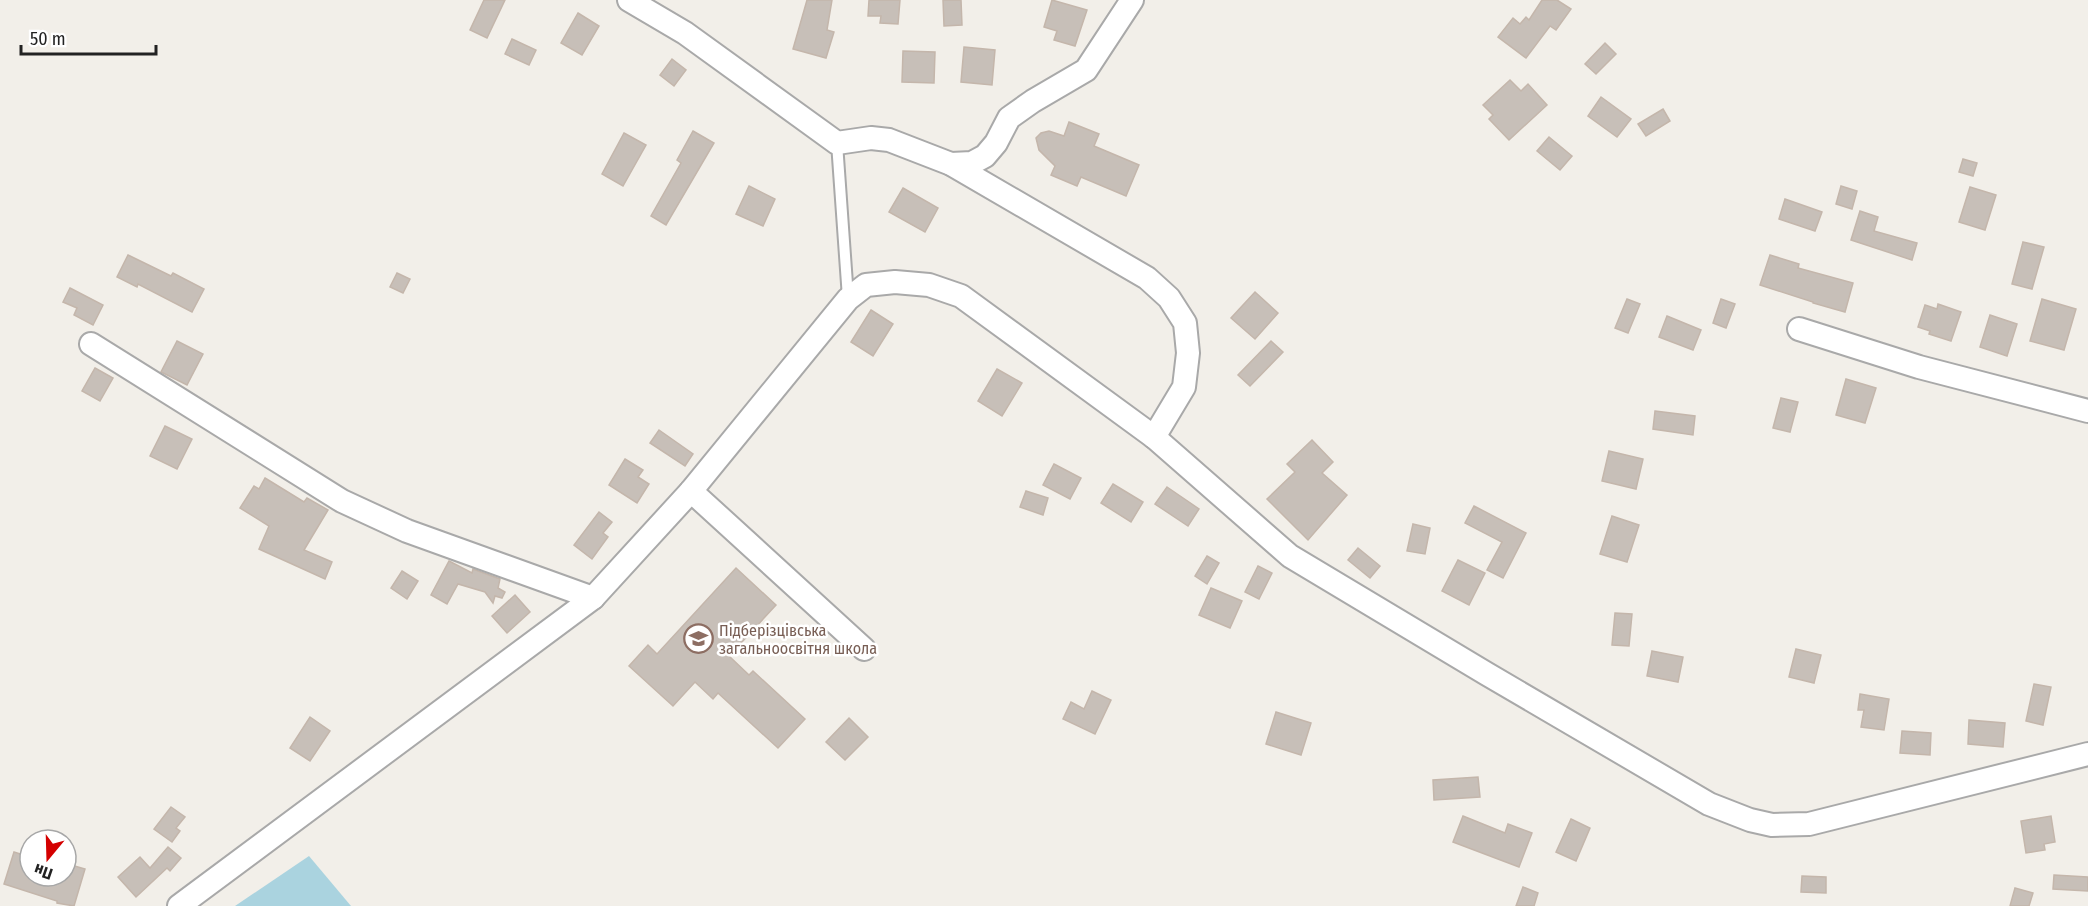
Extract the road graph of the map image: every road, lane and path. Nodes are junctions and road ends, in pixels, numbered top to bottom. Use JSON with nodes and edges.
{"nodes":[{"id":1,"x":629,"y":0,"type":"edge"},
{"id":2,"x":1132,"y":0,"type":"edge"},
{"id":3,"x":837,"y":143,"type":"junction"},
{"id":4,"x":951,"y":164,"type":"junction"},
{"id":5,"x":848,"y":299,"type":"junction"},
{"id":6,"x":1799,"y":329,"type":"dead end"},
{"id":7,"x":91,"y":344,"type":"dead end"},
{"id":8,"x":2088,"y":411,"type":"edge"},
{"id":9,"x":1154,"y":437,"type":"junction"},
{"id":10,"x":691,"y":491,"type":"junction"},
{"id":11,"x":593,"y":598,"type":"junction"},
{"id":12,"x":864,"y":649,"type":"dead end"},
{"id":13,"x":2088,"y":754,"type":"edge"},
{"id":14,"x":179,"y":906,"type":"edge"}],
"edges":[{"from":1,"to":3,"type":"street"},
{"from":2,"to":4,"type":"street"},
{"from":3,"to":4,"type":"street"},
{"from":3,"to":5,"type":"lane"},
{"from":4,"to":9,"type":"street"},
{"from":5,"to":9,"type":"street"},
{"from":5,"to":10,"type":"street"},
{"from":6,"to":8,"type":"street"},
{"from":7,"to":11,"type":"street"},
{"from":9,"to":13,"type":"street"},
{"from":10,"to":11,"type":"street"},
{"from":10,"to":12,"type":"street"},
{"from":11,"to":14,"type":"street"}]}
